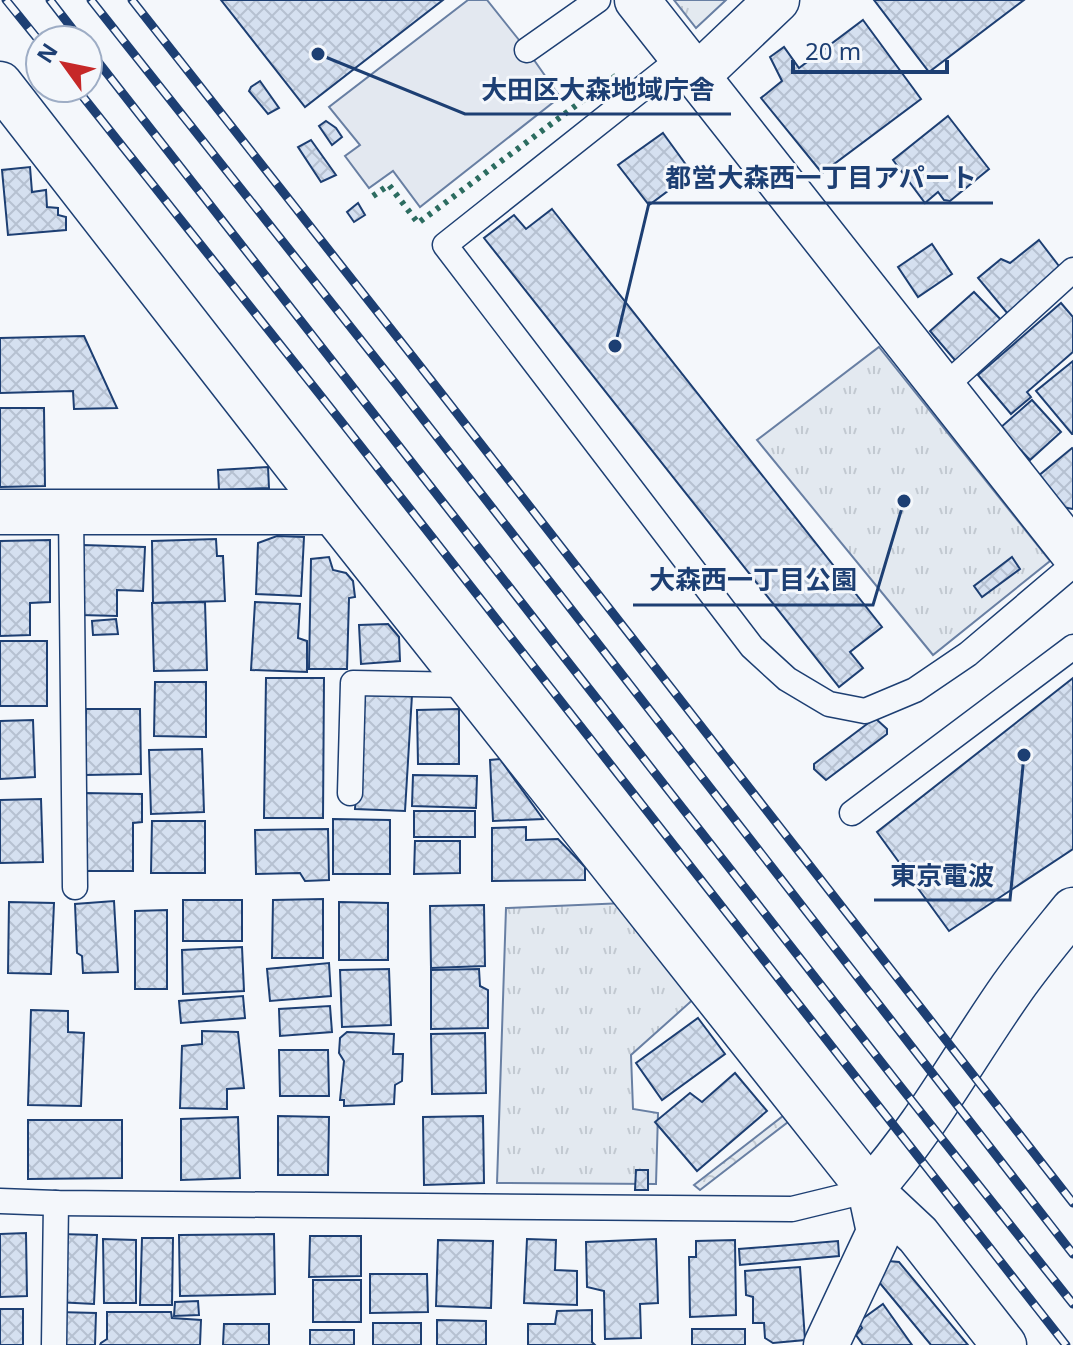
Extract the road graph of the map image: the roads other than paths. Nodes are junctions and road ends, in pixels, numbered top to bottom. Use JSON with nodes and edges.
{"nodes":[{"id":1,"x":598,"y":0,"type":"edge"},
{"id":2,"x":637,"y":0,"type":"edge"},
{"id":3,"x":777,"y":0,"type":"edge"},
{"id":4,"x":527,"y":50,"type":"dead end"},
{"id":5,"x":689,"y":66,"type":"junction"},
{"id":6,"x":0,"y":84,"type":"edge"},
{"id":7,"x":1073,"y":270,"type":"edge"},
{"id":8,"x":943,"y":388,"type":"junction"},
{"id":9,"x":71,"y":511,"type":"junction"},
{"id":10,"x":0,"y":512,"type":"edge"},
{"id":11,"x":333,"y":512,"type":"junction"},
{"id":12,"x":1073,"y":553,"type":"edge"},
{"id":13,"x":1073,"y":565,"type":"edge"},
{"id":14,"x":1073,"y":647,"type":"edge"},
{"id":15,"x":471,"y":685,"type":"junction"},
{"id":16,"x":350,"y":793,"type":"dead end"},
{"id":17,"x":852,"y":813,"type":"dead end"},
{"id":18,"x":75,"y":887,"type":"dead end"},
{"id":19,"x":1073,"y":910,"type":"edge"},
{"id":20,"x":870,"y":1190,"type":"junction"},
{"id":21,"x":0,"y":1201,"type":"edge"},
{"id":22,"x":56,"y":1203,"type":"junction"},
{"id":23,"x":54,"y":1345,"type":"edge"},
{"id":24,"x":826,"y":1345,"type":"edge"},
{"id":25,"x":1004,"y":1345,"type":"edge"}],
"edges":[{"from":1,"to":4,"type":"lane"},
{"from":2,"to":5,"type":"street"},
{"from":3,"to":5,"type":"street"},
{"from":5,"to":8,"type":"street"},
{"from":5,"to":13,"type":"lane"},
{"from":6,"to":11,"type":"street"},
{"from":7,"to":8,"type":"lane"},
{"from":8,"to":12,"type":"street"},
{"from":9,"to":10,"type":"street"},
{"from":9,"to":11,"type":"street"},
{"from":9,"to":18,"type":"lane"},
{"from":11,"to":15,"type":"street"},
{"from":14,"to":17,"type":"lane"},
{"from":15,"to":16,"type":"lane"},
{"from":15,"to":20,"type":"street"},
{"from":19,"to":20,"type":"street"},
{"from":20,"to":22,"type":"lane"},
{"from":20,"to":24,"type":"street"},
{"from":20,"to":25,"type":"street"},
{"from":21,"to":22,"type":"lane"},
{"from":22,"to":23,"type":"lane"}]}
